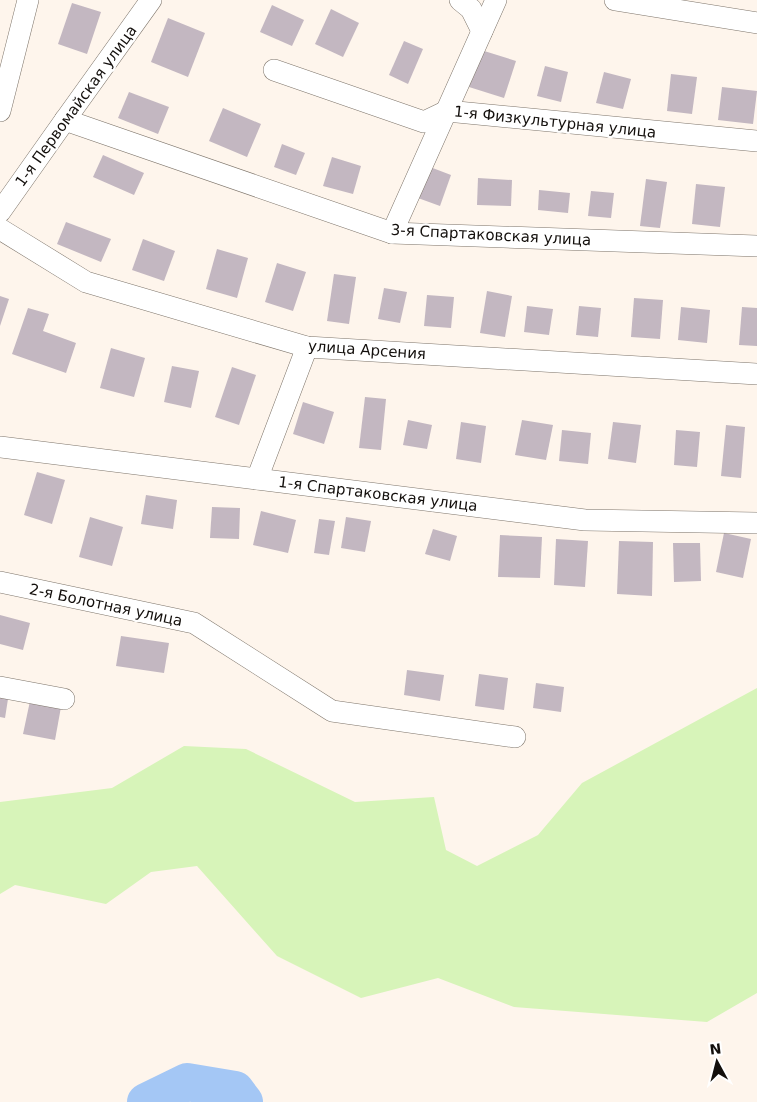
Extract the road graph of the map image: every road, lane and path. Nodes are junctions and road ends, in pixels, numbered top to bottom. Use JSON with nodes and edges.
{"nodes":[{"id":1,"x":28,"y":0,"type":"edge"},
{"id":2,"x":151,"y":0,"type":"edge"},
{"id":3,"x":460,"y":0,"type":"edge"},
{"id":4,"x":496,"y":0,"type":"edge"},
{"id":5,"x":615,"y":0,"type":"edge"},
{"id":6,"x":757,"y":24,"type":"edge"},
{"id":7,"x":482,"y":31,"type":"junction"},
{"id":8,"x":274,"y":70,"type":"dead end"},
{"id":9,"x":0,"y":111,"type":"edge"},
{"id":10,"x":447,"y":111,"type":"junction"},
{"id":11,"x":64,"y":120,"type":"junction"},
{"id":12,"x":757,"y":141,"type":"edge"},
{"id":13,"x":0,"y":212,"type":"edge"},
{"id":14,"x":0,"y":229,"type":"edge"},
{"id":15,"x":392,"y":233,"type":"junction"},
{"id":16,"x":757,"y":246,"type":"edge"},
{"id":17,"x":307,"y":347,"type":"junction"},
{"id":18,"x":757,"y":374,"type":"edge"},
{"id":19,"x":0,"y":447,"type":"edge"},
{"id":20,"x":257,"y":479,"type":"junction"},
{"id":21,"x":757,"y":523,"type":"edge"},
{"id":22,"x":0,"y":582,"type":"edge"},
{"id":23,"x":0,"y":687,"type":"edge"},
{"id":24,"x":64,"y":699,"type":"dead end"},
{"id":25,"x":515,"y":737,"type":"dead end"}],
"edges":[{"from":1,"to":9,"type":"street"},
{"from":2,"to":11,"type":"street","name":"1-я Первомайская улица"},
{"from":3,"to":7,"type":"street"},
{"from":4,"to":7,"type":"street"},
{"from":5,"to":6,"type":"street"},
{"from":7,"to":10,"type":"street"},
{"from":8,"to":10,"type":"street","name":"1-я Физкультурная улица"},
{"from":10,"to":12,"type":"street","name":"1-я Физкультурная улица"},
{"from":10,"to":15,"type":"street"},
{"from":11,"to":13,"type":"street","name":"1-я Первомайская улица"},
{"from":11,"to":15,"type":"street","name":"3-я Спартаковская улица"},
{"from":14,"to":17,"type":"street","name":"улица Арсения"},
{"from":15,"to":16,"type":"street","name":"3-я Спартаковская улица"},
{"from":17,"to":18,"type":"street","name":"улица Арсения"},
{"from":17,"to":20,"type":"street"},
{"from":19,"to":20,"type":"street","name":"1-я Спартаковская улица"},
{"from":20,"to":21,"type":"street","name":"1-я Спартаковская улица"},
{"from":22,"to":25,"type":"street","name":"2-я Болотная улица"},
{"from":23,"to":24,"type":"street"}]}
